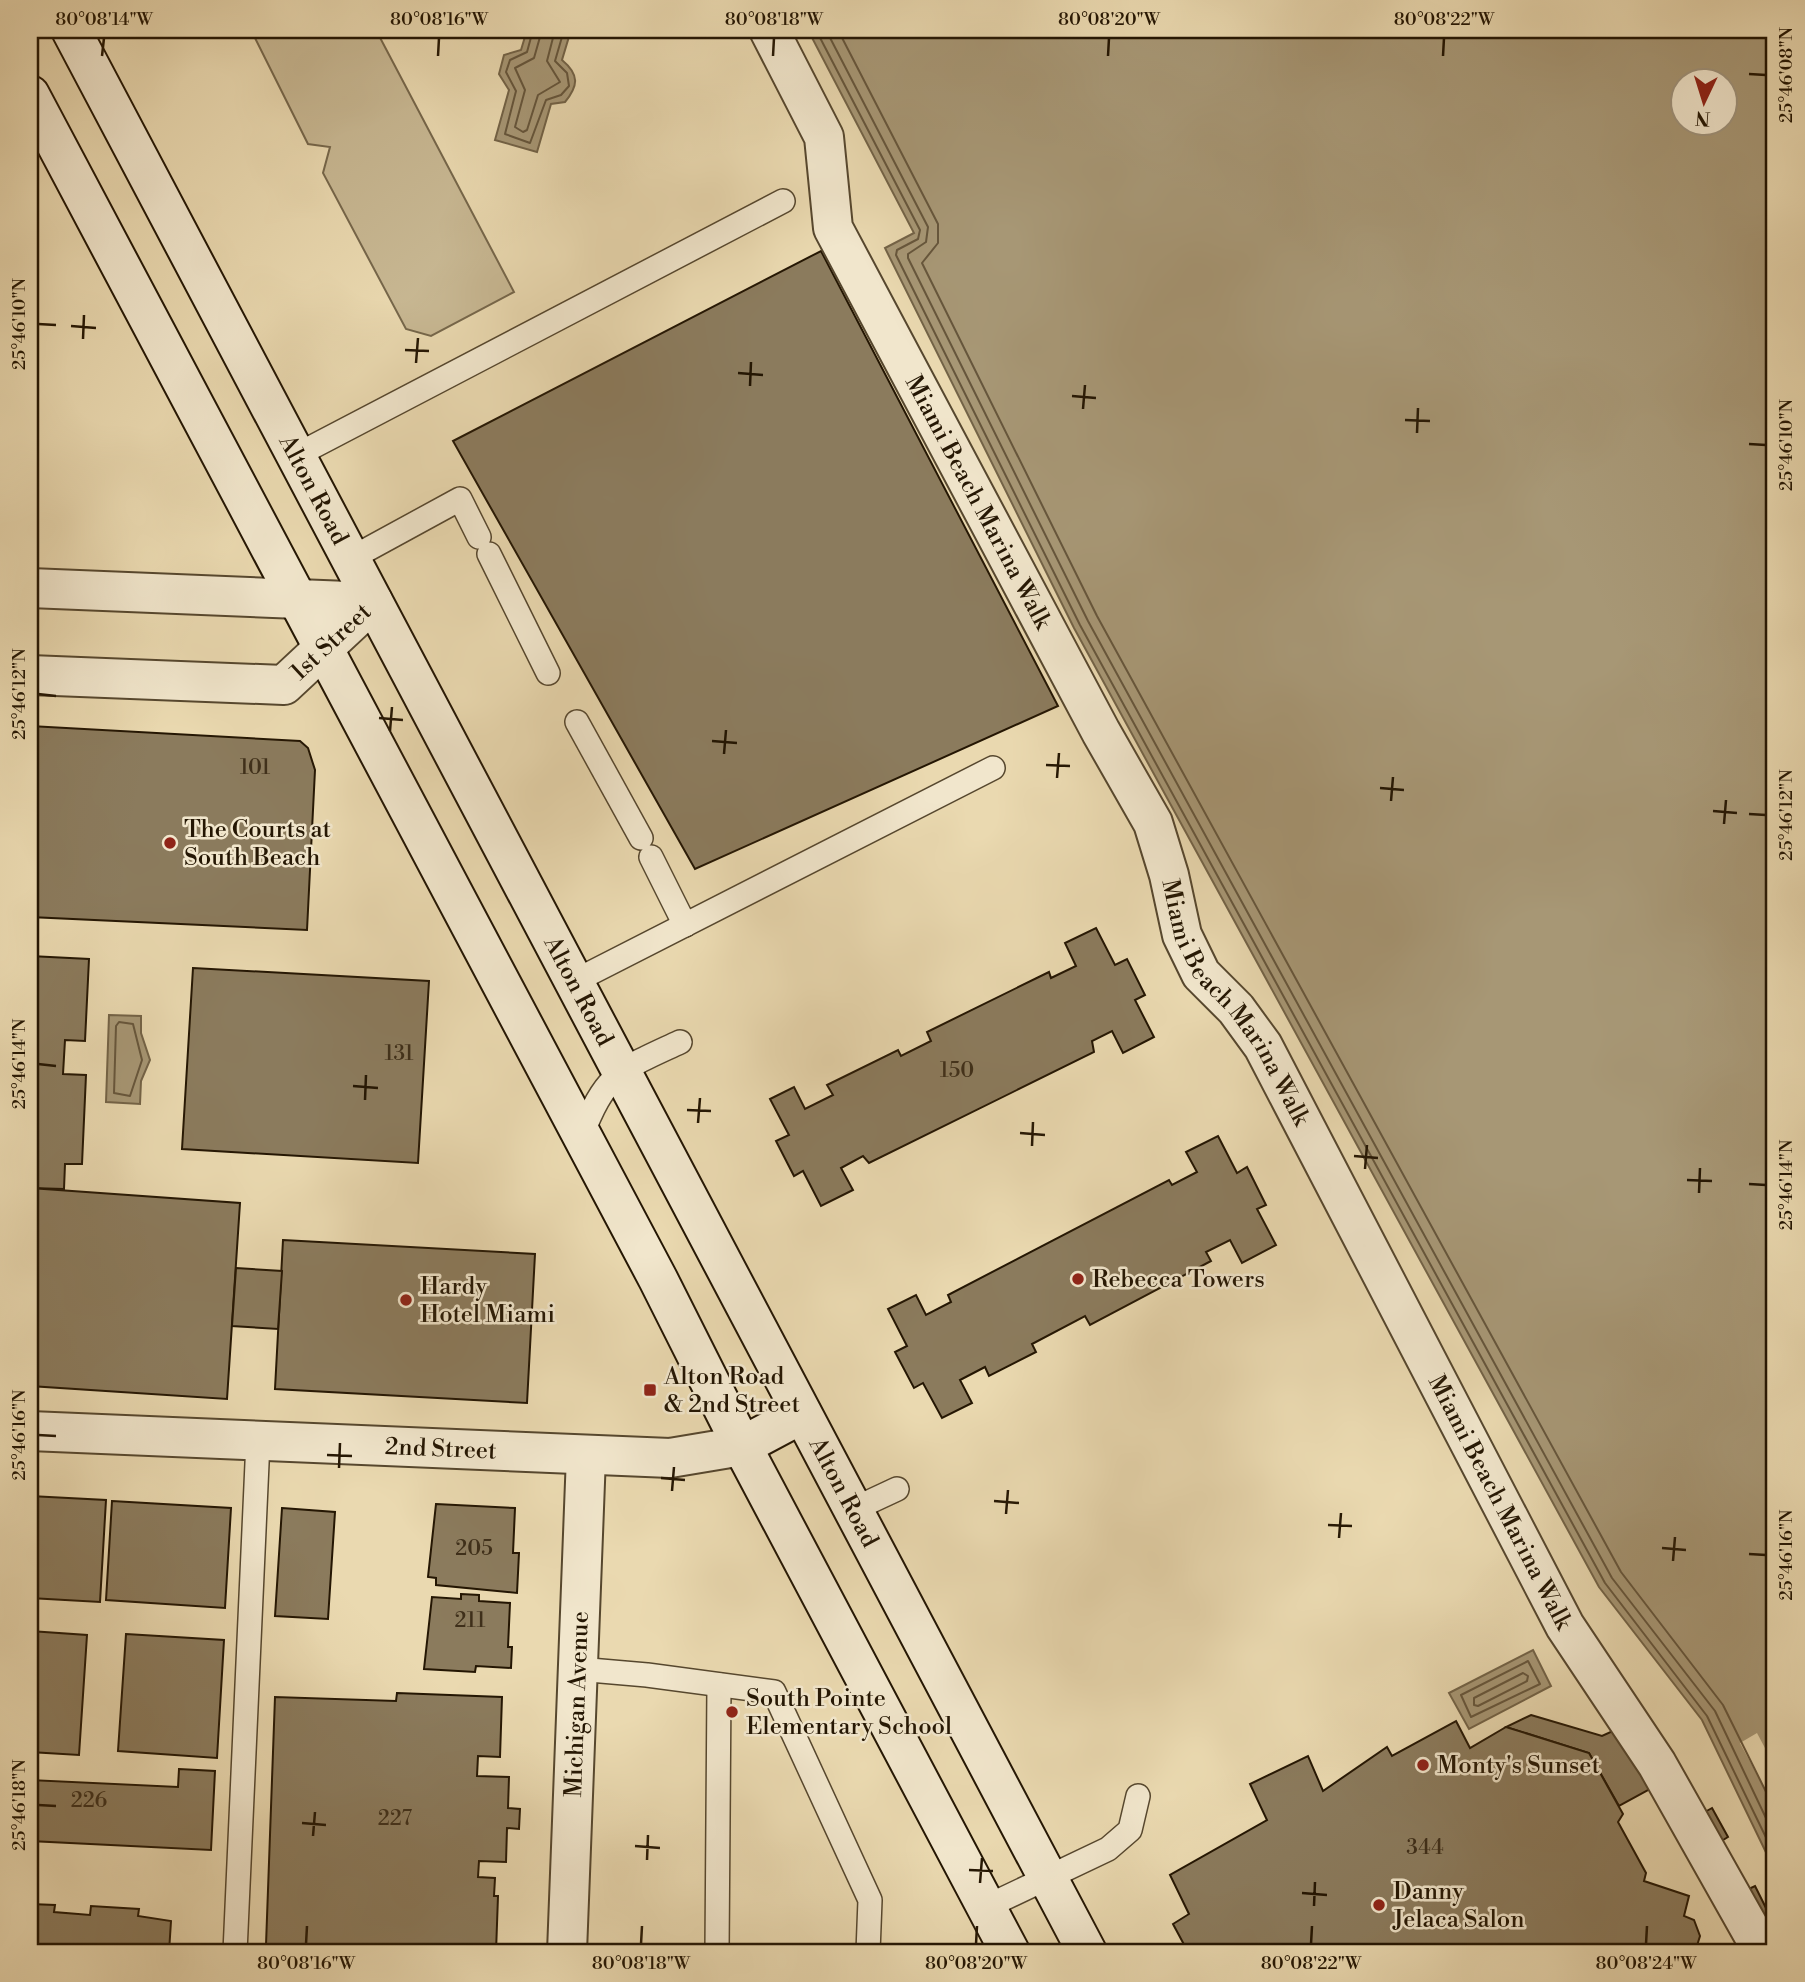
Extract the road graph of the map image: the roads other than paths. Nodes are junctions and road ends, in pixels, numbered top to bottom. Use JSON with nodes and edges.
{"nodes":[{"id":1,"x":71,"y":30,"type":"edge"},
{"id":2,"x":769,"y":30,"type":"edge"},
{"id":3,"x":30,"y":95,"type":"edge"},
{"id":4,"x":783,"y":201,"type":"dead end"},
{"id":5,"x":295,"y":456,"type":"junction"},
{"id":6,"x":350,"y":559,"type":"junction"},
{"id":7,"x":30,"y":588,"type":"edge"},
{"id":8,"x":298,"y":599,"type":"junction"},
{"id":9,"x":373,"y":603,"type":"junction"},
{"id":10,"x":324,"y":650,"type":"junction"},
{"id":11,"x":548,"y":673,"type":"dead end"},
{"id":12,"x":30,"y":675,"type":"edge"},
{"id":13,"x":577,"y":722,"type":"dead end"},
{"id":14,"x":993,"y":768,"type":"dead end"},
{"id":15,"x":685,"y":925,"type":"junction"},
{"id":16,"x":573,"y":982,"type":"junction"},
{"id":17,"x":680,"y":1042,"type":"dead end"},
{"id":18,"x":620,"y":1071,"type":"junction"},
{"id":19,"x":581,"y":1137,"type":"junction"},
{"id":20,"x":802,"y":1414,"type":"junction"},
{"id":21,"x":30,"y":1431,"type":"edge"},
{"id":22,"x":258,"y":1441,"type":"junction"},
{"id":23,"x":742,"y":1446,"type":"junction"},
{"id":24,"x":586,"y":1456,"type":"junction"},
{"id":25,"x":897,"y":1489,"type":"dead end"},
{"id":26,"x":852,"y":1510,"type":"junction"},
{"id":27,"x":578,"y":1670,"type":"junction"},
{"id":28,"x":719,"y":1685,"type":"junction"},
{"id":29,"x":1138,"y":1796,"type":"dead end"},
{"id":30,"x":1048,"y":1879,"type":"junction"},
{"id":31,"x":986,"y":1906,"type":"junction"},
{"id":32,"x":234,"y":1952,"type":"edge"},
{"id":33,"x":566,"y":1952,"type":"edge"},
{"id":34,"x":717,"y":1952,"type":"edge"},
{"id":35,"x":868,"y":1952,"type":"edge"},
{"id":36,"x":1010,"y":1952,"type":"edge"},
{"id":37,"x":1087,"y":1952,"type":"edge"},
{"id":38,"x":1763,"y":1952,"type":"edge"}],
"edges":[{"from":1,"to":5,"type":"street","name":"Alton Road"},
{"from":2,"to":38,"type":"street","name":"Miami Beach Marina Walk"},
{"from":3,"to":8,"type":"street"},
{"from":4,"to":5,"type":"lane"},
{"from":5,"to":6,"type":"street","name":"Alton Road"},
{"from":6,"to":9,"type":"street","name":"Alton Road"},
{"from":6,"to":11,"type":"lane"},
{"from":7,"to":8,"type":"street","name":"1st Street"},
{"from":8,"to":9,"type":"street","name":"1st Street"},
{"from":8,"to":10,"type":"street"},
{"from":9,"to":10,"type":"street","name":"1st Street"},
{"from":9,"to":16,"type":"street","name":"Alton Road"},
{"from":10,"to":12,"type":"street","name":"1st Street"},
{"from":10,"to":19,"type":"street"},
{"from":13,"to":15,"type":"lane"},
{"from":14,"to":15,"type":"lane"},
{"from":15,"to":16,"type":"lane"},
{"from":16,"to":18,"type":"street","name":"Alton Road"},
{"from":17,"to":18,"type":"lane"},
{"from":18,"to":19,"type":"lane"},
{"from":18,"to":20,"type":"street","name":"Alton Road"},
{"from":19,"to":23,"type":"street"},
{"from":20,"to":23,"type":"street","name":"2nd Street"},
{"from":20,"to":26,"type":"street","name":"Alton Road"},
{"from":21,"to":22,"type":"street","name":"2nd Street"},
{"from":22,"to":24,"type":"street","name":"2nd Street"},
{"from":22,"to":32,"type":"lane"},
{"from":23,"to":24,"type":"street","name":"2nd Street"},
{"from":23,"to":31,"type":"street"},
{"from":24,"to":27,"type":"street","name":"Michigan Avenue"},
{"from":25,"to":26,"type":"lane"},
{"from":26,"to":30,"type":"street","name":"Alton Road"},
{"from":27,"to":28,"type":"lane"},
{"from":27,"to":33,"type":"street","name":"Michigan Avenue"},
{"from":28,"to":34,"type":"lane"},
{"from":28,"to":35,"type":"lane"},
{"from":29,"to":30,"type":"lane"},
{"from":30,"to":31,"type":"lane"},
{"from":30,"to":37,"type":"street","name":"Alton Road"},
{"from":31,"to":36,"type":"street"}]}
